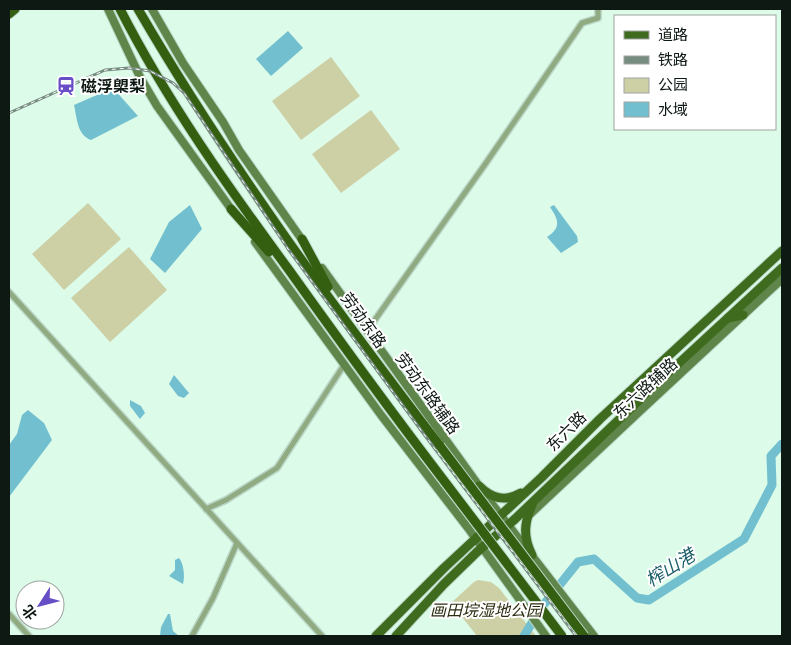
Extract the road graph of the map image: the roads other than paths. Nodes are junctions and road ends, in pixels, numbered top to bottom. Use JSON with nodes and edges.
{"nodes":[{"id":1,"x":15,"y":9,"type":"edge"},
{"id":2,"x":108,"y":9,"type":"edge"},
{"id":3,"x":120,"y":9,"type":"edge"},
{"id":4,"x":138,"y":9,"type":"edge"},
{"id":5,"x":152,"y":9,"type":"edge"},
{"id":6,"x":598,"y":9,"type":"edge"},
{"id":7,"x":9,"y":14,"type":"edge"},
{"id":8,"x":231,"y":209,"type":"junction"},
{"id":9,"x":302,"y":239,"type":"junction"},
{"id":10,"x":782,"y":252,"type":"edge"},
{"id":11,"x":782,"y":268,"type":"edge"},
{"id":12,"x":782,"y":279,"type":"edge"},
{"id":13,"x":9,"y":292,"type":"edge"},
{"id":14,"x":743,"y":315,"type":"junction"},
{"id":15,"x":728,"y":318,"type":"junction"},
{"id":16,"x":326,"y":321,"type":"junction"},
{"id":17,"x":367,"y":331,"type":"junction"},
{"id":18,"x":368,"y":351,"type":"junction"},
{"id":19,"x":344,"y":365,"type":"junction"},
{"id":20,"x":479,"y":486,"type":"junction"},
{"id":21,"x":528,"y":490,"type":"junction"},
{"id":22,"x":536,"y":499,"type":"junction"},
{"id":23,"x":206,"y":509,"type":"junction"},
{"id":24,"x":501,"y":515,"type":"junction"},
{"id":25,"x":527,"y":518,"type":"junction"},
{"id":26,"x":508,"y":524,"type":"junction"},
{"id":27,"x":475,"y":538,"type":"junction"},
{"id":28,"x":237,"y":543,"type":"junction"},
{"id":29,"x":482,"y":548,"type":"junction"},
{"id":30,"x":532,"y":555,"type":"junction"},
{"id":31,"x":9,"y":614,"type":"edge"},
{"id":32,"x":29,"y":636,"type":"edge"},
{"id":33,"x":192,"y":636,"type":"edge"},
{"id":34,"x":322,"y":636,"type":"edge"},
{"id":35,"x":376,"y":636,"type":"edge"},
{"id":36,"x":396,"y":636,"type":"edge"},
{"id":37,"x":546,"y":636,"type":"edge"},
{"id":38,"x":562,"y":636,"type":"edge"},
{"id":39,"x":584,"y":636,"type":"edge"},
{"id":40,"x":594,"y":636,"type":"edge"}],
"edges":[{"from":1,"to":7,"type":"highway"},
{"from":2,"to":8,"type":"main road"},
{"from":3,"to":16,"type":"highway","name":"劳动东路"},
{"from":4,"to":18,"type":"highway","name":"劳动东路"},
{"from":5,"to":9,"type":"main road","name":"劳动东路辅路"},
{"from":6,"to":17,"type":"street"},
{"from":8,"to":16,"type":"highway"},
{"from":8,"to":19,"type":"main road"},
{"from":9,"to":17,"type":"main road","name":"劳动东路辅路"},
{"from":9,"to":18,"type":"highway"},
{"from":10,"to":21,"type":"main road","name":"东六路"},
{"from":11,"to":15,"type":"main road","name":"东六路"},
{"from":12,"to":14,"type":"main road","name":"东六路辅路"},
{"from":13,"to":23,"type":"street"},
{"from":14,"to":15,"type":"main road"},
{"from":14,"to":25,"type":"main road","name":"东六路辅路"},
{"from":15,"to":22,"type":"main road","name":"东六路"},
{"from":16,"to":38,"type":"highway","name":"劳动东路","bridge":true},
{"from":17,"to":20,"type":"main road","name":"劳动东路辅路"},
{"from":18,"to":39,"type":"highway","name":"劳动东路","bridge":true},
{"from":19,"to":23,"type":"street"},
{"from":19,"to":27,"type":"main road"},
{"from":20,"to":21,"type":"main road"},
{"from":20,"to":24,"type":"main road","name":"劳动东路辅路"},
{"from":21,"to":24,"type":"main road","name":"东六路"},
{"from":22,"to":25,"type":"main road"},
{"from":22,"to":26,"type":"main road","name":"东六路"},
{"from":23,"to":28,"type":"street"},
{"from":24,"to":26,"type":"main road","name":"劳动东路辅路"},
{"from":24,"to":27,"type":"main road","name":"东六路"},
{"from":25,"to":30,"type":"main road"},
{"from":26,"to":29,"type":"main road","name":"东六路"},
{"from":26,"to":30,"type":"main road","name":"劳动东路辅路"},
{"from":27,"to":29,"type":"main road"},
{"from":27,"to":35,"type":"main road","name":"东六路"},
{"from":28,"to":33,"type":"street"},
{"from":28,"to":34,"type":"street"},
{"from":29,"to":36,"type":"main road","name":"东六路"},
{"from":29,"to":37,"type":"main road"},
{"from":30,"to":40,"type":"main road","name":"劳动东路辅路"},
{"from":31,"to":32,"type":"street"}]}
